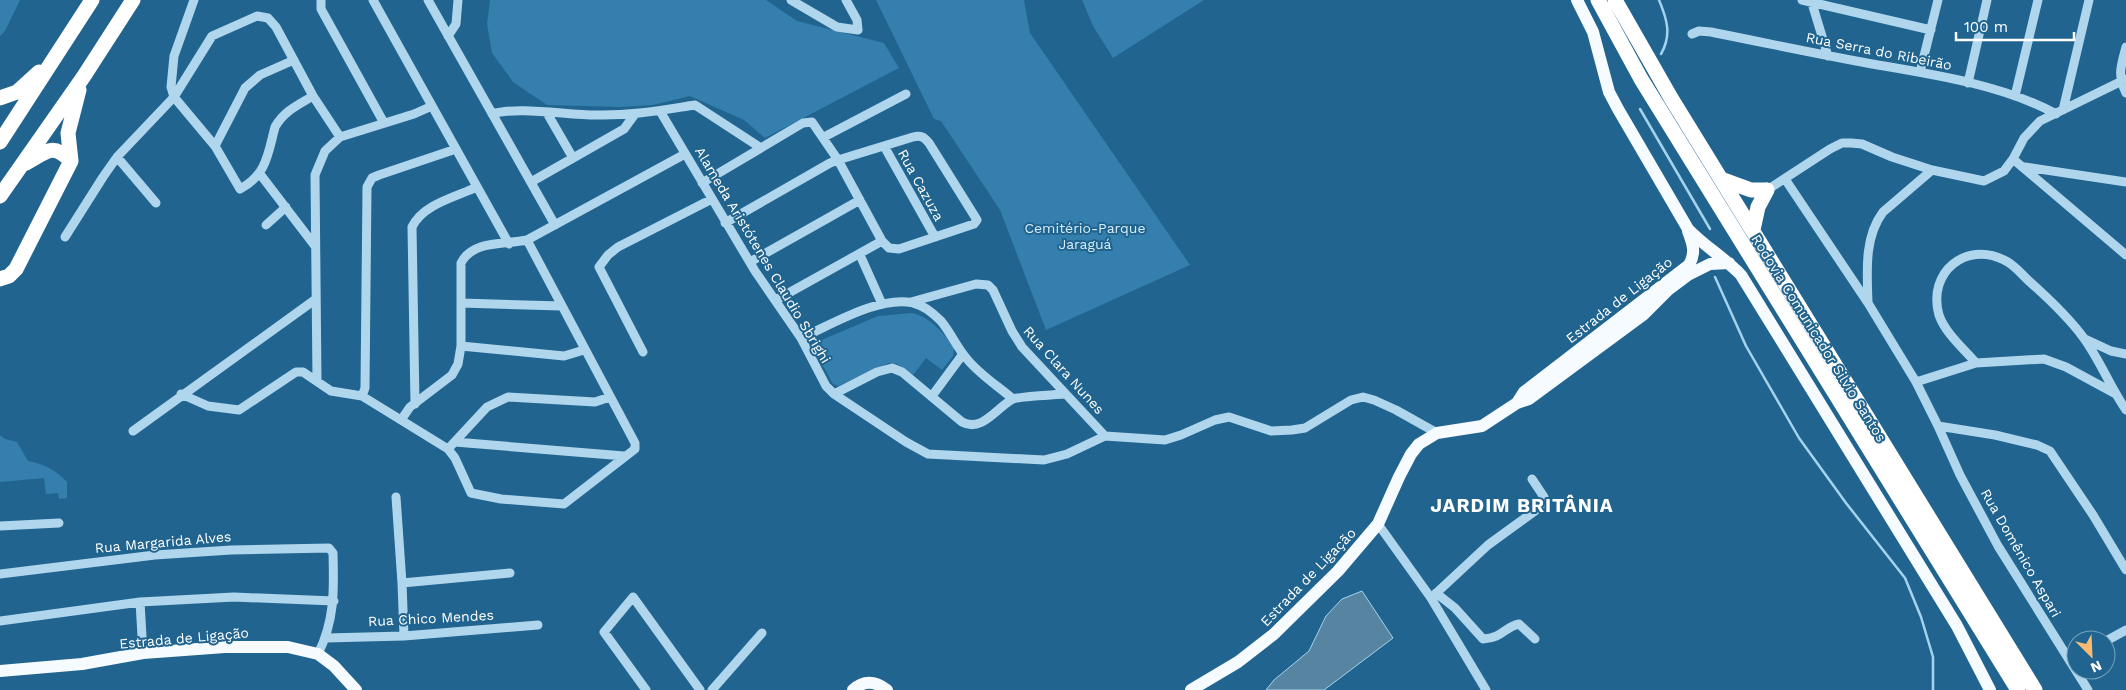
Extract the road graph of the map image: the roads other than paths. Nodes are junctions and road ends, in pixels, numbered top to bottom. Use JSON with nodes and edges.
{"nodes":[{"id":1,"x":92,"y":0,"type":"edge"},
{"id":2,"x":133,"y":0,"type":"edge"},
{"id":3,"x":194,"y":0,"type":"edge"},
{"id":4,"x":321,"y":0,"type":"edge"},
{"id":5,"x":373,"y":0,"type":"edge"},
{"id":6,"x":428,"y":0,"type":"edge"},
{"id":7,"x":458,"y":0,"type":"edge"},
{"id":8,"x":791,"y":0,"type":"edge"},
{"id":9,"x":846,"y":0,"type":"edge"},
{"id":10,"x":1577,"y":0,"type":"edge"},
{"id":11,"x":1598,"y":0,"type":"edge"},
{"id":12,"x":1615,"y":0,"type":"edge"},
{"id":13,"x":1802,"y":0,"type":"edge"},
{"id":14,"x":1938,"y":0,"type":"edge"},
{"id":15,"x":1987,"y":0,"type":"edge"},
{"id":16,"x":2038,"y":0,"type":"edge"},
{"id":17,"x":2089,"y":0,"type":"edge"},
{"id":18,"x":1811,"y":1,"type":"edge"},
{"id":19,"x":1931,"y":30,"type":"junction"},
{"id":20,"x":1692,"y":34,"type":"dead end"},
{"id":21,"x":448,"y":36,"type":"junction"},
{"id":22,"x":2126,"y":47,"type":"edge"},
{"id":23,"x":56,"y":56,"type":"junction"},
{"id":24,"x":1828,"y":56,"type":"junction"},
{"id":25,"x":294,"y":60,"type":"junction"},
{"id":26,"x":1920,"y":72,"type":"junction"},
{"id":27,"x":84,"y":76,"type":"junction"},
{"id":28,"x":2123,"y":80,"type":"edge"},
{"id":29,"x":1968,"y":84,"type":"junction"},
{"id":30,"x":2126,"y":93,"type":"edge"},
{"id":31,"x":906,"y":94,"type":"dead end"},
{"id":32,"x":313,"y":96,"type":"junction"},
{"id":33,"x":2015,"y":96,"type":"junction"},
{"id":34,"x":174,"y":97,"type":"junction"},
{"id":35,"x":0,"y":98,"type":"edge"},
{"id":36,"x":432,"y":106,"type":"junction"},
{"id":37,"x":660,"y":111,"type":"junction"},
{"id":38,"x":2059,"y":112,"type":"junction"},
{"id":39,"x":547,"y":113,"type":"junction"},
{"id":40,"x":492,"y":114,"type":"junction"},
{"id":41,"x":635,"y":114,"type":"junction"},
{"id":42,"x":384,"y":123,"type":"junction"},
{"id":43,"x":340,"y":137,"type":"junction"},
{"id":44,"x":824,"y":137,"type":"junction"},
{"id":45,"x":0,"y":142,"type":"edge"},
{"id":46,"x":215,"y":146,"type":"junction"},
{"id":47,"x":884,"y":146,"type":"junction"},
{"id":48,"x":456,"y":148,"type":"junction"},
{"id":49,"x":761,"y":148,"type":"junction"},
{"id":50,"x":685,"y":154,"type":"junction"},
{"id":51,"x":117,"y":157,"type":"junction"},
{"id":52,"x":573,"y":158,"type":"junction"},
{"id":53,"x":2013,"y":159,"type":"junction"},
{"id":54,"x":838,"y":160,"type":"junction"},
{"id":55,"x":71,"y":161,"type":"junction"},
{"id":56,"x":22,"y":165,"type":"junction"},
{"id":57,"x":2024,"y":167,"type":"junction"},
{"id":58,"x":1932,"y":170,"type":"junction"},
{"id":59,"x":260,"y":174,"type":"junction"},
{"id":60,"x":1721,"y":178,"type":"junction"},
{"id":61,"x":1785,"y":179,"type":"junction"},
{"id":62,"x":531,"y":182,"type":"junction"},
{"id":63,"x":2126,"y":182,"type":"edge"},
{"id":64,"x":702,"y":183,"type":"junction"},
{"id":65,"x":477,"y":187,"type":"junction"},
{"id":66,"x":1767,"y":190,"type":"junction"},
{"id":67,"x":0,"y":196,"type":"edge"},
{"id":68,"x":712,"y":200,"type":"junction"},
{"id":69,"x":860,"y":200,"type":"junction"},
{"id":70,"x":156,"y":203,"type":"dead end"},
{"id":71,"x":286,"y":207,"type":"junction"},
{"id":72,"x":726,"y":223,"type":"junction"},
{"id":73,"x":266,"y":225,"type":"dead end"},
{"id":74,"x":555,"y":225,"type":"junction"},
{"id":75,"x":1688,"y":228,"type":"junction"},
{"id":76,"x":1753,"y":230,"type":"junction"},
{"id":77,"x":65,"y":237,"type":"dead end"},
{"id":78,"x":935,"y":237,"type":"junction"},
{"id":79,"x":527,"y":240,"type":"junction"},
{"id":80,"x":882,"y":242,"type":"junction"},
{"id":81,"x":509,"y":244,"type":"junction"},
{"id":82,"x":315,"y":246,"type":"junction"},
{"id":83,"x":860,"y":255,"type":"junction"},
{"id":84,"x":2126,"y":255,"type":"edge"},
{"id":85,"x":750,"y":262,"type":"junction"},
{"id":86,"x":1730,"y":264,"type":"junction"},
{"id":87,"x":0,"y":279,"type":"edge"},
{"id":88,"x":316,"y":299,"type":"junction"},
{"id":89,"x":776,"y":300,"type":"junction"},
{"id":90,"x":911,"y":302,"type":"junction"},
{"id":91,"x":461,"y":303,"type":"junction"},
{"id":92,"x":1868,"y":303,"type":"junction"},
{"id":93,"x":882,"y":304,"type":"junction"},
{"id":94,"x":561,"y":306,"type":"junction"},
{"id":95,"x":801,"y":338,"type":"junction"},
{"id":96,"x":2084,"y":339,"type":"junction"},
{"id":97,"x":461,"y":346,"type":"junction"},
{"id":98,"x":584,"y":350,"type":"junction"},
{"id":99,"x":642,"y":352,"type":"dead end"},
{"id":100,"x":963,"y":354,"type":"junction"},
{"id":101,"x":2126,"y":354,"type":"edge"},
{"id":102,"x":1976,"y":363,"type":"junction"},
{"id":103,"x":317,"y":380,"type":"junction"},
{"id":104,"x":1916,"y":382,"type":"junction"},
{"id":105,"x":182,"y":394,"type":"junction"},
{"id":106,"x":834,"y":394,"type":"junction"},
{"id":107,"x":1064,"y":394,"type":"junction"},
{"id":108,"x":2115,"y":394,"type":"junction"},
{"id":109,"x":362,"y":396,"type":"junction"},
{"id":110,"x":932,"y":396,"type":"junction"},
{"id":111,"x":610,"y":397,"type":"junction"},
{"id":112,"x":1013,"y":399,"type":"junction"},
{"id":113,"x":1516,"y":403,"type":"junction"},
{"id":114,"x":415,"y":404,"type":"junction"},
{"id":115,"x":2126,"y":410,"type":"edge"},
{"id":116,"x":401,"y":420,"type":"junction"},
{"id":117,"x":1938,"y":426,"type":"junction"},
{"id":118,"x":133,"y":431,"type":"dead end"},
{"id":119,"x":1437,"y":433,"type":"junction"},
{"id":120,"x":1105,"y":436,"type":"junction"},
{"id":121,"x":455,"y":442,"type":"junction"},
{"id":122,"x":448,"y":449,"type":"junction"},
{"id":123,"x":624,"y":456,"type":"junction"},
{"id":124,"x":1532,"y":479,"type":"dead end"},
{"id":125,"x":396,"y":498,"type":"dead end"},
{"id":126,"x":59,"y":523,"type":"dead end"},
{"id":127,"x":1378,"y":524,"type":"junction"},
{"id":128,"x":0,"y":526,"type":"edge"},
{"id":129,"x":2126,"y":570,"type":"edge"},
{"id":130,"x":510,"y":573,"type":"dead end"},
{"id":131,"x":0,"y":574,"type":"edge"},
{"id":132,"x":402,"y":583,"type":"junction"},
{"id":133,"x":1434,"y":595,"type":"junction"},
{"id":134,"x":140,"y":602,"type":"junction"},
{"id":135,"x":334,"y":602,"type":"junction"},
{"id":136,"x":0,"y":621,"type":"edge"},
{"id":137,"x":538,"y":625,"type":"dead end"},
{"id":138,"x":762,"y":633,"type":"dead end"},
{"id":139,"x":404,"y":636,"type":"junction"},
{"id":140,"x":326,"y":638,"type":"junction"},
{"id":141,"x":1535,"y":639,"type":"dead end"},
{"id":142,"x":2066,"y":651,"type":"edge"},
{"id":143,"x":143,"y":653,"type":"junction"},
{"id":144,"x":318,"y":654,"type":"junction"},
{"id":145,"x":0,"y":671,"type":"edge"},
{"id":146,"x":356,"y":690,"type":"edge"},
{"id":147,"x":646,"y":690,"type":"edge"},
{"id":148,"x":700,"y":690,"type":"edge"},
{"id":149,"x":712,"y":690,"type":"edge"},
{"id":150,"x":853,"y":690,"type":"edge"},
{"id":151,"x":887,"y":690,"type":"edge"},
{"id":152,"x":1191,"y":690,"type":"edge"},
{"id":153,"x":1486,"y":690,"type":"edge"},
{"id":154,"x":1990,"y":690,"type":"edge"},
{"id":155,"x":2018,"y":690,"type":"edge"},
{"id":156,"x":2036,"y":690,"type":"edge"}],
"edges":[{"from":1,"to":23,"type":"highway"},
{"from":2,"to":27,"type":"highway"},
{"from":3,"to":34,"type":"street"},
{"from":4,"to":42,"type":"street"},
{"from":5,"to":36,"type":"street"},
{"from":6,"to":21,"type":"street"},
{"from":7,"to":21,"type":"street"},
{"from":8,"to":9,"type":"street"},
{"from":10,"to":75,"type":"main road"},
{"from":11,"to":155,"type":"highway","name":"Rodovia Comunicador Silvio Santos"},
{"from":12,"to":60,"type":"highway","name":"Rodovia Comunicador Silvio Santos"},
{"from":13,"to":18,"type":"street"},
{"from":14,"to":19,"type":"street"},
{"from":15,"to":29,"type":"street"},
{"from":16,"to":33,"type":"street"},
{"from":17,"to":38,"type":"street"},
{"from":18,"to":19,"type":"street"},
{"from":18,"to":24,"type":"street"},
{"from":19,"to":26,"type":"street"},
{"from":20,"to":24,"type":"street","name":"Rua Serra do Ribeirão"},
{"from":21,"to":40,"type":"street"},
{"from":22,"to":28,"type":"street"},
{"from":23,"to":35,"type":"highway"},
{"from":23,"to":45,"type":"highway"},
{"from":24,"to":26,"type":"street","name":"Rua Serra do Ribeirão"},
{"from":25,"to":32,"type":"street"},
{"from":25,"to":34,"type":"street"},
{"from":25,"to":46,"type":"street"},
{"from":26,"to":29,"type":"street","name":"Rua Serra do Ribeirão"},
{"from":27,"to":55,"type":"highway"},
{"from":27,"to":56,"type":"highway"},
{"from":28,"to":30,"type":"street"},
{"from":28,"to":38,"type":"street"},
{"from":29,"to":33,"type":"street","name":"Rua Serra do Ribeirão"},
{"from":31,"to":44,"type":"street"},
{"from":32,"to":43,"type":"street"},
{"from":32,"to":59,"type":"street"},
{"from":33,"to":38,"type":"street","name":"Rua Serra do Ribeirão"},
{"from":34,"to":46,"type":"street"},
{"from":34,"to":51,"type":"street"},
{"from":36,"to":42,"type":"street"},
{"from":36,"to":48,"type":"street"},
{"from":37,"to":41,"type":"street"},
{"from":37,"to":49,"type":"street"},
{"from":37,"to":50,"type":"street","name":"Alameda Aristótenes Claudio Sbrighi"},
{"from":38,"to":53,"type":"street"},
{"from":39,"to":40,"type":"street"},
{"from":39,"to":41,"type":"street"},
{"from":39,"to":52,"type":"street"},
{"from":40,"to":62,"type":"street"},
{"from":41,"to":52,"type":"street"},
{"from":42,"to":43,"type":"street"},
{"from":43,"to":82,"type":"street"},
{"from":44,"to":49,"type":"street"},
{"from":44,"to":54,"type":"street"},
{"from":46,"to":59,"type":"street"},
{"from":47,"to":54,"type":"street"},
{"from":47,"to":78,"type":"street","name":"Rua Cazuza"},
{"from":47,"to":78,"type":"street"},
{"from":48,"to":65,"type":"street"},
{"from":48,"to":109,"type":"street"},
{"from":49,"to":64,"type":"street"},
{"from":50,"to":64,"type":"street","name":"Alameda Aristótenes Claudio Sbrighi"},
{"from":50,"to":74,"type":"street"},
{"from":51,"to":70,"type":"street"},
{"from":51,"to":77,"type":"street"},
{"from":52,"to":62,"type":"street"},
{"from":53,"to":57,"type":"street"},
{"from":53,"to":58,"type":"street"},
{"from":54,"to":69,"type":"street"},
{"from":54,"to":72,"type":"street"},
{"from":55,"to":56,"type":"highway"},
{"from":55,"to":87,"type":"highway"},
{"from":56,"to":67,"type":"highway"},
{"from":57,"to":63,"type":"street"},
{"from":57,"to":84,"type":"street"},
{"from":58,"to":61,"type":"street"},
{"from":58,"to":92,"type":"street"},
{"from":59,"to":71,"type":"street"},
{"from":60,"to":66,"type":"highway"},
{"from":60,"to":76,"type":"highway","name":"Rodovia Comunicador Silvio Santos"},
{"from":61,"to":66,"type":"street"},
{"from":61,"to":92,"type":"street","name":"Rua Domênico Aspari"},
{"from":62,"to":74,"type":"street"},
{"from":64,"to":68,"type":"street","name":"Alameda Aristótenes Claudio Sbrighi"},
{"from":65,"to":81,"type":"street"},
{"from":65,"to":114,"type":"street"},
{"from":66,"to":76,"type":"highway"},
{"from":68,"to":72,"type":"street","name":"Alameda Aristótenes Claudio Sbrighi"},
{"from":68,"to":99,"type":"street"},
{"from":69,"to":80,"type":"street"},
{"from":69,"to":85,"type":"street"},
{"from":71,"to":73,"type":"street"},
{"from":71,"to":82,"type":"street"},
{"from":72,"to":85,"type":"street","name":"Alameda Aristótenes Claudio Sbrighi"},
{"from":74,"to":79,"type":"street"},
{"from":75,"to":86,"type":"main road"},
{"from":75,"to":113,"type":"main road","name":"Estrada de Ligação"},
{"from":76,"to":156,"type":"highway","name":"Rodovia Comunicador Silvio Santos"},
{"from":78,"to":80,"type":"street"},
{"from":79,"to":81,"type":"street"},
{"from":79,"to":94,"type":"street"},
{"from":80,"to":83,"type":"street"},
{"from":81,"to":91,"type":"street"},
{"from":82,"to":88,"type":"street"},
{"from":83,"to":89,"type":"street"},
{"from":83,"to":93,"type":"street"},
{"from":85,"to":89,"type":"street","name":"Alameda Aristótenes Claudio Sbrighi"},
{"from":86,"to":113,"type":"main road","name":"Estrada de Ligação"},
{"from":86,"to":154,"type":"main road"},
{"from":88,"to":103,"type":"street"},
{"from":88,"to":105,"type":"street"},
{"from":89,"to":95,"type":"street","name":"Alameda Aristótenes Claudio Sbrighi"},
{"from":90,"to":93,"type":"street"},
{"from":90,"to":100,"type":"street"},
{"from":90,"to":107,"type":"street","name":"Rua Clara Nunes"},
{"from":91,"to":94,"type":"street"},
{"from":91,"to":97,"type":"street"},
{"from":92,"to":104,"type":"street","name":"Rua Domênico Aspari"},
{"from":93,"to":95,"type":"street"},
{"from":94,"to":98,"type":"street"},
{"from":95,"to":106,"type":"street","name":"Alameda Aristótenes Claudio Sbrighi"},
{"from":96,"to":101,"type":"street"},
{"from":96,"to":102,"type":"street"},
{"from":96,"to":108,"type":"street"},
{"from":97,"to":98,"type":"street"},
{"from":97,"to":114,"type":"street"},
{"from":98,"to":111,"type":"street"},
{"from":100,"to":110,"type":"street"},
{"from":100,"to":112,"type":"street"},
{"from":102,"to":104,"type":"street"},
{"from":102,"to":108,"type":"street"},
{"from":103,"to":105,"type":"street"},
{"from":103,"to":109,"type":"street"},
{"from":104,"to":117,"type":"street","name":"Rua Domênico Aspari"},
{"from":105,"to":118,"type":"street"},
{"from":106,"to":110,"type":"street"},
{"from":106,"to":120,"type":"street","name":"Alameda Aristótenes Claudio Sbrighi"},
{"from":107,"to":112,"type":"street"},
{"from":107,"to":120,"type":"street","name":"Rua Clara Nunes"},
{"from":108,"to":115,"type":"street"},
{"from":109,"to":116,"type":"street"},
{"from":110,"to":112,"type":"street"},
{"from":111,"to":121,"type":"street"},
{"from":111,"to":123,"type":"street"},
{"from":113,"to":119,"type":"main road","name":"Estrada de Ligação"},
{"from":114,"to":116,"type":"street"},
{"from":116,"to":122,"type":"street"},
{"from":117,"to":129,"type":"street"},
{"from":117,"to":142,"type":"street","name":"Rua Domênico Aspari"},
{"from":119,"to":120,"type":"street","name":"Alameda Aristótenes Claudio Sbrighi"},
{"from":119,"to":127,"type":"main road","name":"Estrada de Ligação"},
{"from":121,"to":122,"type":"street"},
{"from":121,"to":123,"type":"street"},
{"from":122,"to":123,"type":"street"},
{"from":124,"to":133,"type":"street"},
{"from":125,"to":132,"type":"street"},
{"from":126,"to":128,"type":"street"},
{"from":127,"to":133,"type":"street"},
{"from":127,"to":152,"type":"main road","name":"Estrada de Ligação"},
{"from":130,"to":132,"type":"street"},
{"from":131,"to":135,"type":"street","name":"Rua Margarida Alves"},
{"from":132,"to":139,"type":"street"},
{"from":133,"to":141,"type":"street"},
{"from":133,"to":153,"type":"street"},
{"from":134,"to":135,"type":"street"},
{"from":134,"to":136,"type":"street"},
{"from":134,"to":143,"type":"street"},
{"from":135,"to":140,"type":"street"},
{"from":137,"to":139,"type":"street","name":"Rua Chico Mendes"},
{"from":138,"to":149,"type":"street"},
{"from":139,"to":140,"type":"street","name":"Rua Chico Mendes"},
{"from":140,"to":144,"type":"street"},
{"from":143,"to":144,"type":"main road","name":"Estrada de Ligação"},
{"from":143,"to":145,"type":"main road","name":"Estrada de Ligação"},
{"from":144,"to":146,"type":"main road","name":"Estrada de Ligação"},
{"from":147,"to":148,"type":"street"},
{"from":150,"to":151,"type":"main road"}]}
